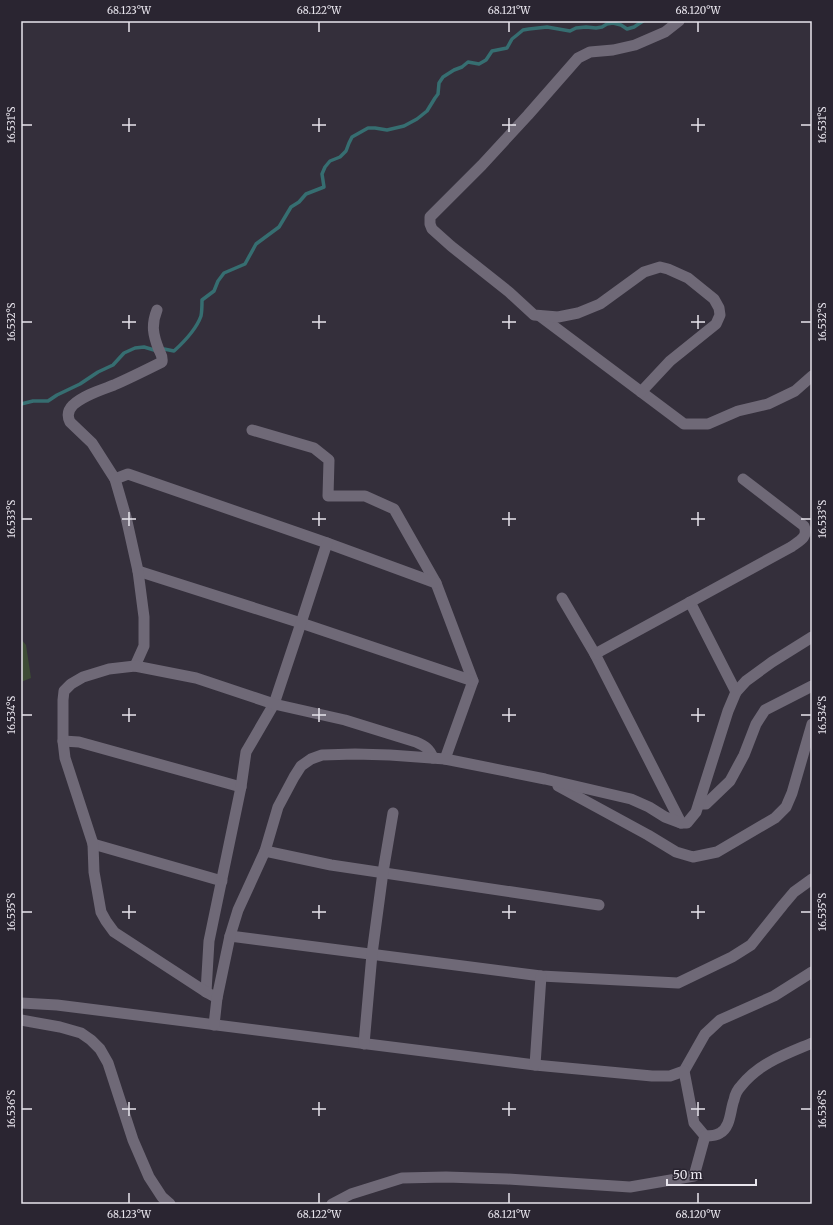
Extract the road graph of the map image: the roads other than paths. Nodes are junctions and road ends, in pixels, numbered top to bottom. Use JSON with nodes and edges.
{"nodes":[{"id":1,"x":679,"y":21,"type":"edge"},
{"id":2,"x":157,"y":310,"type":"dead end"},
{"id":3,"x":539,"y":316,"type":"junction"},
{"id":4,"x":812,"y":376,"type":"edge"},
{"id":5,"x":641,"y":392,"type":"junction"},
{"id":6,"x":252,"y":430,"type":"dead end"},
{"id":7,"x":115,"y":479,"type":"junction"},
{"id":8,"x":742,"y":479,"type":"dead end"},
{"id":9,"x":326,"y":543,"type":"junction"},
{"id":10,"x":138,"y":571,"type":"junction"},
{"id":11,"x":436,"y":583,"type":"junction"},
{"id":12,"x":562,"y":598,"type":"dead end"},
{"id":13,"x":690,"y":602,"type":"junction"},
{"id":14,"x":301,"y":623,"type":"junction"},
{"id":15,"x":812,"y":637,"type":"edge"},
{"id":16,"x":595,"y":654,"type":"junction"},
{"id":17,"x":135,"y":666,"type":"junction"},
{"id":18,"x":473,"y":681,"type":"junction"},
{"id":19,"x":812,"y":686,"type":"edge"},
{"id":20,"x":736,"y":692,"type":"junction"},
{"id":21,"x":274,"y":704,"type":"junction"},
{"id":22,"x":812,"y":724,"type":"edge"},
{"id":23,"x":63,"y":741,"type":"junction"},
{"id":24,"x":433,"y":758,"type":"junction"},
{"id":25,"x":445,"y":759,"type":"junction"},
{"id":26,"x":545,"y":779,"type":"junction"},
{"id":27,"x":241,"y":787,"type":"junction"},
{"id":28,"x":699,"y":804,"type":"junction"},
{"id":29,"x":393,"y":814,"type":"dead end"},
{"id":30,"x":681,"y":824,"type":"junction"},
{"id":31,"x":93,"y":844,"type":"junction"},
{"id":32,"x":265,"y":851,"type":"junction"},
{"id":33,"x":383,"y":872,"type":"junction"},
{"id":34,"x":812,"y":879,"type":"edge"},
{"id":35,"x":222,"y":880,"type":"junction"},
{"id":36,"x":599,"y":905,"type":"dead end"},
{"id":37,"x":230,"y":936,"type":"junction"},
{"id":38,"x":372,"y":954,"type":"junction"},
{"id":39,"x":812,"y":972,"type":"edge"},
{"id":40,"x":541,"y":976,"type":"junction"},
{"id":41,"x":206,"y":992,"type":"junction"},
{"id":42,"x":217,"y":998,"type":"junction"},
{"id":43,"x":21,"y":1003,"type":"edge"},
{"id":44,"x":21,"y":1020,"type":"edge"},
{"id":45,"x":214,"y":1025,"type":"junction"},
{"id":46,"x":812,"y":1043,"type":"edge"},
{"id":47,"x":364,"y":1044,"type":"junction"},
{"id":48,"x":535,"y":1064,"type":"junction"},
{"id":49,"x":684,"y":1071,"type":"junction"},
{"id":50,"x":705,"y":1136,"type":"junction"},
{"id":51,"x":170,"y":1204,"type":"edge"},
{"id":52,"x":332,"y":1204,"type":"edge"}],
"edges":[{"from":1,"to":3,"type":"street"},
{"from":2,"to":7,"type":"street"},
{"from":3,"to":5,"type":"street"},
{"from":3,"to":5,"type":"street"},
{"from":4,"to":5,"type":"street"},
{"from":6,"to":11,"type":"street"},
{"from":7,"to":9,"type":"street"},
{"from":7,"to":10,"type":"street"},
{"from":8,"to":13,"type":"street"},
{"from":9,"to":11,"type":"street"},
{"from":9,"to":14,"type":"street"},
{"from":10,"to":14,"type":"street"},
{"from":10,"to":17,"type":"street"},
{"from":11,"to":18,"type":"street"},
{"from":12,"to":16,"type":"street"},
{"from":13,"to":16,"type":"street"},
{"from":13,"to":20,"type":"street"},
{"from":14,"to":18,"type":"street"},
{"from":14,"to":21,"type":"street"},
{"from":15,"to":20,"type":"street"},
{"from":16,"to":30,"type":"street"},
{"from":17,"to":21,"type":"street"},
{"from":17,"to":23,"type":"street"},
{"from":18,"to":25,"type":"street"},
{"from":19,"to":28,"type":"street"},
{"from":20,"to":28,"type":"street"},
{"from":21,"to":24,"type":"street"},
{"from":21,"to":27,"type":"street"},
{"from":22,"to":26,"type":"street"},
{"from":23,"to":27,"type":"street"},
{"from":23,"to":31,"type":"street"},
{"from":24,"to":25,"type":"street"},
{"from":24,"to":32,"type":"street"},
{"from":25,"to":26,"type":"street"},
{"from":26,"to":30,"type":"street"},
{"from":27,"to":35,"type":"street"},
{"from":28,"to":30,"type":"street"},
{"from":29,"to":33,"type":"street"},
{"from":31,"to":35,"type":"street"},
{"from":31,"to":41,"type":"street"},
{"from":32,"to":33,"type":"street"},
{"from":32,"to":37,"type":"street"},
{"from":33,"to":36,"type":"street"},
{"from":33,"to":38,"type":"street"},
{"from":34,"to":40,"type":"street"},
{"from":35,"to":41,"type":"street"},
{"from":37,"to":38,"type":"street"},
{"from":37,"to":42,"type":"street"},
{"from":38,"to":40,"type":"street"},
{"from":38,"to":47,"type":"street"},
{"from":39,"to":49,"type":"street"},
{"from":40,"to":48,"type":"street"},
{"from":41,"to":42,"type":"street"},
{"from":42,"to":45,"type":"street"},
{"from":43,"to":45,"type":"street"},
{"from":44,"to":51,"type":"street"},
{"from":45,"to":47,"type":"street"},
{"from":46,"to":50,"type":"street"},
{"from":47,"to":48,"type":"street"},
{"from":48,"to":49,"type":"street"},
{"from":49,"to":50,"type":"street"},
{"from":50,"to":52,"type":"street"}]}
